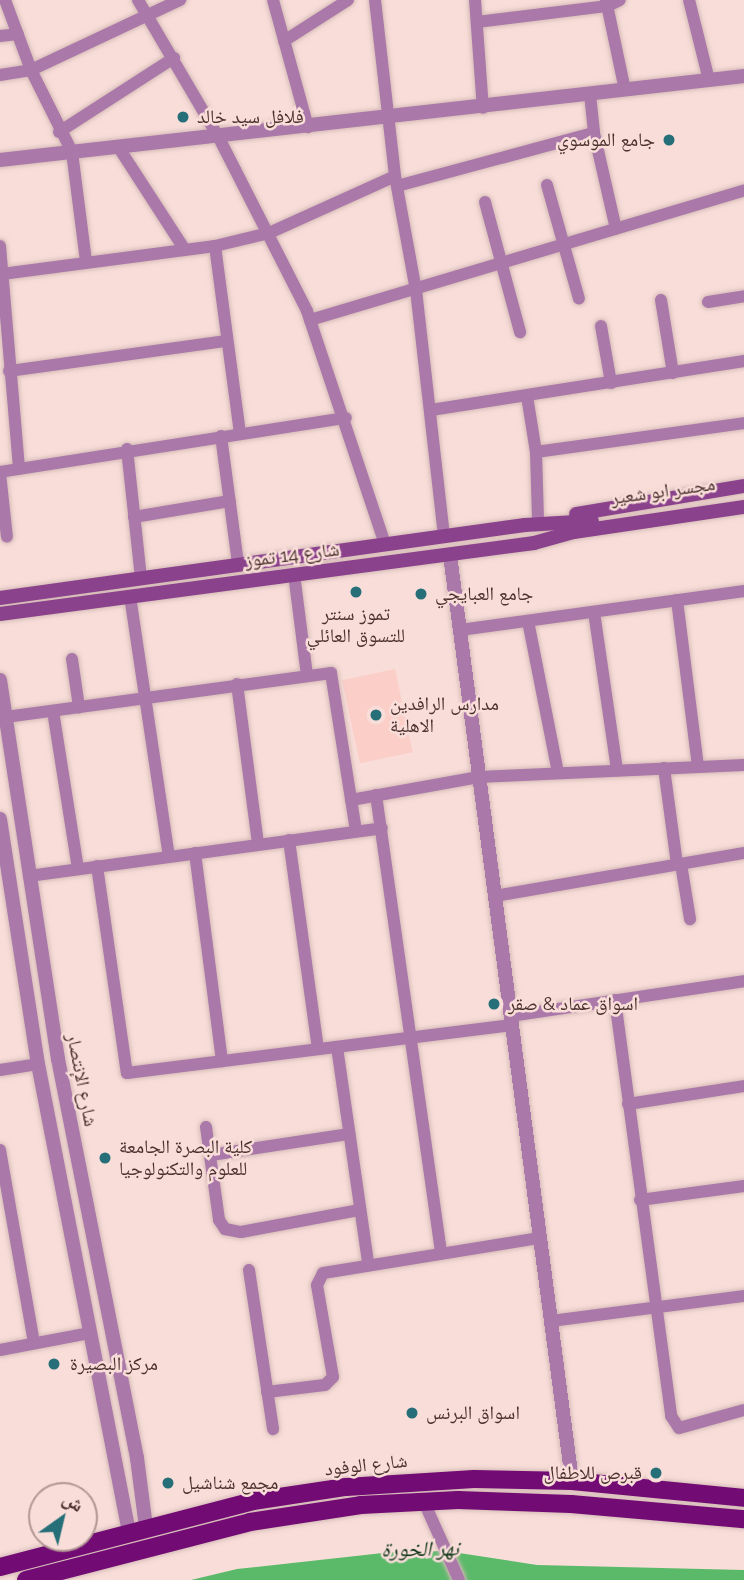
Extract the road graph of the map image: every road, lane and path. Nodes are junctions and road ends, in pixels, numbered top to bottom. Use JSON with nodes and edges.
{"nodes":[{"id":1,"x":5,"y":0,"type":"edge"},
{"id":2,"x":138,"y":0,"type":"edge"},
{"id":3,"x":180,"y":0,"type":"edge"},
{"id":4,"x":273,"y":0,"type":"edge"},
{"id":5,"x":348,"y":0,"type":"edge"},
{"id":6,"x":375,"y":0,"type":"edge"},
{"id":7,"x":475,"y":0,"type":"edge"},
{"id":8,"x":689,"y":0,"type":"edge"},
{"id":9,"x":611,"y":2,"type":"edge"},
{"id":10,"x":144,"y":14,"type":"junction"},
{"id":11,"x":477,"y":22,"type":"junction"},
{"id":12,"x":18,"y":34,"type":"junction"},
{"id":13,"x":0,"y":36,"type":"edge"},
{"id":14,"x":284,"y":41,"type":"junction"},
{"id":15,"x":174,"y":58,"type":"junction"},
{"id":16,"x":31,"y":70,"type":"junction"},
{"id":17,"x":0,"y":75,"type":"edge"},
{"id":18,"x":744,"y":76,"type":"edge"},
{"id":19,"x":709,"y":80,"type":"junction"},
{"id":20,"x":625,"y":90,"type":"junction"},
{"id":21,"x":590,"y":94,"type":"junction"},
{"id":22,"x":483,"y":108,"type":"junction"},
{"id":23,"x":391,"y":117,"type":"junction"},
{"id":24,"x":308,"y":127,"type":"junction"},
{"id":25,"x":59,"y":132,"type":"junction"},
{"id":26,"x":594,"y":134,"type":"junction"},
{"id":27,"x":219,"y":138,"type":"junction"},
{"id":28,"x":120,"y":149,"type":"junction"},
{"id":29,"x":72,"y":152,"type":"junction"},
{"id":30,"x":0,"y":160,"type":"edge"},
{"id":31,"x":396,"y":181,"type":"junction"},
{"id":32,"x":547,"y":185,"type":"dead end"},
{"id":33,"x":744,"y":191,"type":"edge"},
{"id":34,"x":485,"y":202,"type":"dead end"},
{"id":35,"x":616,"y":229,"type":"junction"},
{"id":36,"x":269,"y":233,"type":"junction"},
{"id":37,"x":564,"y":245,"type":"junction"},
{"id":38,"x":0,"y":246,"type":"edge"},
{"id":39,"x":215,"y":246,"type":"junction"},
{"id":40,"x":185,"y":250,"type":"junction"},
{"id":41,"x":86,"y":261,"type":"junction"},
{"id":42,"x":502,"y":264,"type":"junction"},
{"id":43,"x":2,"y":274,"type":"junction"},
{"id":44,"x":416,"y":290,"type":"junction"},
{"id":45,"x":744,"y":296,"type":"edge"},
{"id":46,"x":579,"y":299,"type":"dead end"},
{"id":47,"x":661,"y":300,"type":"dead end"},
{"id":48,"x":708,"y":302,"type":"dead end"},
{"id":49,"x":310,"y":320,"type":"junction"},
{"id":50,"x":601,"y":326,"type":"dead end"},
{"id":51,"x":520,"y":332,"type":"dead end"},
{"id":52,"x":226,"y":341,"type":"junction"},
{"id":53,"x":744,"y":361,"type":"edge"},
{"id":54,"x":9,"y":371,"type":"junction"},
{"id":55,"x":673,"y":373,"type":"junction"},
{"id":56,"x":611,"y":383,"type":"junction"},
{"id":57,"x":527,"y":396,"type":"junction"},
{"id":58,"x":430,"y":411,"type":"junction"},
{"id":59,"x":346,"y":418,"type":"junction"},
{"id":60,"x":744,"y":423,"type":"edge"},
{"id":61,"x":240,"y":433,"type":"junction"},
{"id":62,"x":221,"y":436,"type":"junction"},
{"id":63,"x":127,"y":449,"type":"junction"},
{"id":64,"x":536,"y":452,"type":"junction"},
{"id":65,"x":19,"y":468,"type":"junction"},
{"id":66,"x":0,"y":472,"type":"edge"},
{"id":67,"x":744,"y":486,"type":"edge"},
{"id":68,"x":744,"y":498,"type":"edge"},
{"id":69,"x":230,"y":501,"type":"junction"},
{"id":70,"x":744,"y":507,"type":"edge"},
{"id":71,"x":744,"y":514,"type":"edge"},
{"id":72,"x":134,"y":517,"type":"junction"},
{"id":73,"x":532,"y":522,"type":"junction"},
{"id":74,"x":588,"y":526,"type":"junction"},
{"id":75,"x":444,"y":536,"type":"junction"},
{"id":76,"x":7,"y":537,"type":"dead end"},
{"id":77,"x":534,"y":543,"type":"junction"},
{"id":78,"x":385,"y":544,"type":"junction"},
{"id":79,"x":450,"y":555,"type":"junction"},
{"id":80,"x":238,"y":564,"type":"junction"},
{"id":81,"x":294,"y":574,"type":"junction"},
{"id":82,"x":141,"y":578,"type":"junction"},
{"id":83,"x":744,"y":591,"type":"edge"},
{"id":84,"x":130,"y":596,"type":"junction"},
{"id":85,"x":0,"y":598,"type":"edge"},
{"id":86,"x":677,"y":600,"type":"junction"},
{"id":87,"x":594,"y":612,"type":"junction"},
{"id":88,"x":0,"y":614,"type":"edge"},
{"id":89,"x":528,"y":621,"type":"junction"},
{"id":90,"x":460,"y":630,"type":"junction"},
{"id":91,"x":72,"y":659,"type":"dead end"},
{"id":92,"x":307,"y":676,"type":"junction"},
{"id":93,"x":0,"y":680,"type":"edge"},
{"id":94,"x":237,"y":684,"type":"junction"},
{"id":95,"x":143,"y":699,"type":"junction"},
{"id":96,"x":79,"y":707,"type":"junction"},
{"id":97,"x":53,"y":711,"type":"junction"},
{"id":98,"x":6,"y":717,"type":"junction"},
{"id":99,"x":744,"y":765,"type":"edge"},
{"id":100,"x":698,"y":767,"type":"junction"},
{"id":101,"x":664,"y":768,"type":"junction"},
{"id":102,"x":617,"y":770,"type":"junction"},
{"id":103,"x":558,"y":773,"type":"junction"},
{"id":104,"x":479,"y":777,"type":"junction"},
{"id":105,"x":376,"y":796,"type":"junction"},
{"id":106,"x":351,"y":800,"type":"junction"},
{"id":107,"x":0,"y":819,"type":"edge"},
{"id":108,"x":382,"y":828,"type":"junction"},
{"id":109,"x":356,"y":831,"type":"junction"},
{"id":110,"x":289,"y":840,"type":"junction"},
{"id":111,"x":258,"y":844,"type":"junction"},
{"id":112,"x":195,"y":853,"type":"junction"},
{"id":113,"x":744,"y":853,"type":"edge"},
{"id":114,"x":169,"y":856,"type":"junction"},
{"id":115,"x":679,"y":864,"type":"junction"},
{"id":116,"x":97,"y":866,"type":"junction"},
{"id":117,"x":78,"y":869,"type":"junction"},
{"id":118,"x":29,"y":876,"type":"junction"},
{"id":119,"x":5,"y":884,"type":"edge"},
{"id":120,"x":495,"y":896,"type":"junction"},
{"id":121,"x":690,"y":919,"type":"dead end"},
{"id":122,"x":744,"y":981,"type":"edge"},
{"id":123,"x":615,"y":1000,"type":"junction"},
{"id":124,"x":511,"y":1020,"type":"junction"},
{"id":125,"x":412,"y":1038,"type":"junction"},
{"id":126,"x":337,"y":1047,"type":"junction"},
{"id":127,"x":318,"y":1049,"type":"junction"},
{"id":128,"x":222,"y":1061,"type":"junction"},
{"id":129,"x":38,"y":1064,"type":"junction"},
{"id":130,"x":0,"y":1070,"type":"edge"},
{"id":131,"x":744,"y":1086,"type":"edge"},
{"id":132,"x":628,"y":1104,"type":"junction"},
{"id":133,"x":206,"y":1127,"type":"dead end"},
{"id":134,"x":349,"y":1135,"type":"junction"},
{"id":135,"x":0,"y":1150,"type":"edge"},
{"id":136,"x":211,"y":1155,"type":"junction"},
{"id":137,"x":744,"y":1186,"type":"edge"},
{"id":138,"x":640,"y":1199,"type":"junction"},
{"id":139,"x":5,"y":1200,"type":"edge"},
{"id":140,"x":360,"y":1210,"type":"junction"},
{"id":141,"x":540,"y":1238,"type":"junction"},
{"id":142,"x":441,"y":1253,"type":"junction"},
{"id":143,"x":368,"y":1264,"type":"junction"},
{"id":144,"x":249,"y":1270,"type":"dead end"},
{"id":145,"x":744,"y":1296,"type":"edge"},
{"id":146,"x":657,"y":1307,"type":"junction"},
{"id":147,"x":551,"y":1321,"type":"junction"},
{"id":148,"x":90,"y":1333,"type":"junction"},
{"id":149,"x":34,"y":1343,"type":"junction"},
{"id":150,"x":0,"y":1350,"type":"edge"},
{"id":151,"x":267,"y":1392,"type":"junction"},
{"id":152,"x":744,"y":1410,"type":"edge"},
{"id":153,"x":273,"y":1429,"type":"dead end"},
{"id":154,"x":137,"y":1458,"type":"junction"},
{"id":155,"x":119,"y":1462,"type":"junction"},
{"id":156,"x":572,"y":1481,"type":"junction"},
{"id":157,"x":744,"y":1498,"type":"edge"},
{"id":158,"x":424,"y":1502,"type":"junction"},
{"id":159,"x":744,"y":1519,"type":"edge"},
{"id":160,"x":138,"y":1529,"type":"junction"},
{"id":161,"x":0,"y":1567,"type":"edge"},
{"id":162,"x":26,"y":1580,"type":"edge"},
{"id":163,"x":459,"y":1580,"type":"edge"}],
"edges":[{"from":1,"to":12,"type":"street"},
{"from":2,"to":10,"type":"street"},
{"from":3,"to":10,"type":"street"},
{"from":4,"to":14,"type":"street"},
{"from":5,"to":14,"type":"street"},
{"from":6,"to":23,"type":"street"},
{"from":7,"to":11,"type":"street"},
{"from":8,"to":19,"type":"street"},
{"from":9,"to":11,"type":"street"},
{"from":9,"to":20,"type":"street"},
{"from":10,"to":15,"type":"street"},
{"from":10,"to":16,"type":"street"},
{"from":11,"to":22,"type":"street"},
{"from":12,"to":13,"type":"street"},
{"from":12,"to":16,"type":"street"},
{"from":14,"to":24,"type":"street"},
{"from":15,"to":25,"type":"street"},
{"from":15,"to":27,"type":"street"},
{"from":16,"to":17,"type":"street"},
{"from":16,"to":25,"type":"street"},
{"from":18,"to":19,"type":"street"},
{"from":19,"to":20,"type":"street"},
{"from":20,"to":21,"type":"street"},
{"from":21,"to":22,"type":"street"},
{"from":21,"to":26,"type":"street"},
{"from":22,"to":23,"type":"street"},
{"from":23,"to":24,"type":"street"},
{"from":23,"to":31,"type":"street"},
{"from":24,"to":27,"type":"street"},
{"from":25,"to":29,"type":"street"},
{"from":26,"to":31,"type":"street"},
{"from":26,"to":35,"type":"street"},
{"from":27,"to":28,"type":"street"},
{"from":27,"to":36,"type":"street"},
{"from":28,"to":29,"type":"street"},
{"from":28,"to":40,"type":"street"},
{"from":29,"to":30,"type":"street"},
{"from":29,"to":41,"type":"street"},
{"from":31,"to":36,"type":"street"},
{"from":31,"to":44,"type":"street"},
{"from":32,"to":37,"type":"street"},
{"from":33,"to":35,"type":"street"},
{"from":34,"to":42,"type":"street"},
{"from":35,"to":37,"type":"street"},
{"from":36,"to":39,"type":"street"},
{"from":36,"to":49,"type":"street"},
{"from":37,"to":42,"type":"street"},
{"from":37,"to":46,"type":"street"},
{"from":38,"to":43,"type":"street"},
{"from":39,"to":40,"type":"street"},
{"from":39,"to":52,"type":"street"},
{"from":40,"to":41,"type":"street"},
{"from":41,"to":43,"type":"street"},
{"from":42,"to":44,"type":"street"},
{"from":42,"to":51,"type":"street"},
{"from":43,"to":54,"type":"street"},
{"from":44,"to":49,"type":"street"},
{"from":44,"to":58,"type":"street"},
{"from":45,"to":48,"type":"street"},
{"from":47,"to":55,"type":"street"},
{"from":49,"to":59,"type":"street"},
{"from":50,"to":56,"type":"street"},
{"from":52,"to":54,"type":"street"},
{"from":52,"to":61,"type":"street"},
{"from":53,"to":55,"type":"street"},
{"from":54,"to":65,"type":"street"},
{"from":55,"to":56,"type":"street"},
{"from":56,"to":57,"type":"street"},
{"from":57,"to":58,"type":"street"},
{"from":57,"to":64,"type":"street"},
{"from":58,"to":75,"type":"street"},
{"from":59,"to":61,"type":"street"},
{"from":59,"to":78,"type":"street"},
{"from":60,"to":64,"type":"street"},
{"from":61,"to":62,"type":"street"},
{"from":62,"to":63,"type":"street"},
{"from":62,"to":69,"type":"street"},
{"from":63,"to":65,"type":"street"},
{"from":63,"to":72,"type":"street"},
{"from":64,"to":73,"type":"street"},
{"from":65,"to":66,"type":"street"},
{"from":66,"to":76,"type":"street"},
{"from":67,"to":73,"type":"main road"},
{"from":68,"to":74,"type":"main road","name":"مجسر ابو شعير"},
{"from":69,"to":72,"type":"street"},
{"from":69,"to":80,"type":"street"},
{"from":70,"to":74,"type":"main road","name":"مجسر ابو شعير"},
{"from":71,"to":77,"type":"main road"},
{"from":72,"to":82,"type":"street"},
{"from":73,"to":74,"type":"main road","name":"شارع 14 تموز"},
{"from":73,"to":75,"type":"main road","name":"شارع 14 تموز"},
{"from":74,"to":77,"type":"main road","name":"شارع 14 تموز"},
{"from":75,"to":78,"type":"main road","name":"شارع 14 تموز"},
{"from":77,"to":79,"type":"main road","name":"شارع 14 تموز"},
{"from":78,"to":80,"type":"main road","name":"شارع 14 تموز"},
{"from":79,"to":81,"type":"main road","name":"شارع 14 تموز"},
{"from":79,"to":90,"type":"street"},
{"from":80,"to":82,"type":"main road","name":"شارع 14 تموز"},
{"from":81,"to":84,"type":"main road","name":"شارع 14 تموز"},
{"from":81,"to":92,"type":"street"},
{"from":82,"to":85,"type":"main road","name":"شارع 14 تموز"},
{"from":83,"to":86,"type":"street"},
{"from":84,"to":88,"type":"main road","name":"شارع 14 تموز"},
{"from":84,"to":95,"type":"street"},
{"from":86,"to":87,"type":"street"},
{"from":86,"to":100,"type":"street"},
{"from":87,"to":89,"type":"street"},
{"from":87,"to":102,"type":"street"},
{"from":89,"to":90,"type":"street"},
{"from":89,"to":103,"type":"street"},
{"from":90,"to":104,"type":"street"},
{"from":91,"to":96,"type":"street"},
{"from":92,"to":94,"type":"street"},
{"from":92,"to":106,"type":"street"},
{"from":93,"to":98,"type":"street","name":"شارع الإنتصار"},
{"from":94,"to":95,"type":"street"},
{"from":94,"to":111,"type":"street"},
{"from":95,"to":96,"type":"street"},
{"from":95,"to":114,"type":"street"},
{"from":96,"to":97,"type":"street"},
{"from":97,"to":98,"type":"street"},
{"from":97,"to":117,"type":"street"},
{"from":98,"to":118,"type":"street","name":"شارع الإنتصار"},
{"from":99,"to":100,"type":"street"},
{"from":100,"to":101,"type":"street"},
{"from":101,"to":102,"type":"street"},
{"from":101,"to":115,"type":"street"},
{"from":102,"to":103,"type":"street"},
{"from":103,"to":104,"type":"street"},
{"from":104,"to":105,"type":"street"},
{"from":104,"to":120,"type":"street"},
{"from":105,"to":106,"type":"street"},
{"from":105,"to":108,"type":"street"},
{"from":106,"to":109,"type":"street"},
{"from":107,"to":119,"type":"street","name":"شارع الإنتصار"},
{"from":108,"to":109,"type":"street"},
{"from":108,"to":125,"type":"street"},
{"from":109,"to":110,"type":"street"},
{"from":110,"to":111,"type":"street"},
{"from":110,"to":127,"type":"street"},
{"from":111,"to":112,"type":"street"},
{"from":112,"to":114,"type":"street"},
{"from":112,"to":128,"type":"street"},
{"from":113,"to":115,"type":"street"},
{"from":114,"to":116,"type":"street"},
{"from":115,"to":120,"type":"street"},
{"from":115,"to":121,"type":"street"},
{"from":116,"to":117,"type":"street"},
{"from":116,"to":128,"type":"street"},
{"from":117,"to":118,"type":"street"},
{"from":118,"to":154,"type":"street","name":"شارع الإنتصار"},
{"from":119,"to":129,"type":"street","name":"شارع الإنتصار"},
{"from":120,"to":124,"type":"street"},
{"from":122,"to":123,"type":"street"},
{"from":123,"to":124,"type":"street"},
{"from":123,"to":132,"type":"street"},
{"from":124,"to":125,"type":"street"},
{"from":124,"to":141,"type":"street"},
{"from":125,"to":126,"type":"street"},
{"from":125,"to":142,"type":"street"},
{"from":126,"to":127,"type":"street"},
{"from":126,"to":134,"type":"street"},
{"from":127,"to":128,"type":"street"},
{"from":129,"to":130,"type":"street"},
{"from":129,"to":148,"type":"street","name":"شارع الإنتصار"},
{"from":131,"to":132,"type":"street"},
{"from":132,"to":138,"type":"street"},
{"from":133,"to":136,"type":"street"},
{"from":134,"to":136,"type":"street"},
{"from":134,"to":140,"type":"street"},
{"from":135,"to":139,"type":"street"},
{"from":136,"to":140,"type":"street"},
{"from":137,"to":138,"type":"street"},
{"from":138,"to":146,"type":"street"},
{"from":139,"to":149,"type":"street"},
{"from":140,"to":143,"type":"street"},
{"from":141,"to":142,"type":"street"},
{"from":141,"to":147,"type":"street"},
{"from":142,"to":143,"type":"street"},
{"from":143,"to":151,"type":"street"},
{"from":144,"to":151,"type":"street"},
{"from":145,"to":146,"type":"street"},
{"from":146,"to":147,"type":"street"},
{"from":146,"to":152,"type":"street"},
{"from":147,"to":156,"type":"street"},
{"from":148,"to":149,"type":"street"},
{"from":148,"to":155,"type":"street","name":"شارع الإنتصار"},
{"from":149,"to":150,"type":"street"},
{"from":151,"to":153,"type":"street"},
{"from":154,"to":155,"type":"street"},
{"from":154,"to":160,"type":"street","name":"شارع الإنتصار"},
{"from":155,"to":160,"type":"street","name":"شارع الإنتصار"},
{"from":156,"to":157,"type":"main road","name":"شارع الوفود"},
{"from":156,"to":160,"type":"main road","name":"شارع الوفود"},
{"from":158,"to":159,"type":"main road","name":"شارع الوفود"},
{"from":158,"to":162,"type":"main road","name":"شارع الوفود"},
{"from":158,"to":163,"type":"street"},
{"from":160,"to":161,"type":"main road","name":"شارع الوفود"}]}
